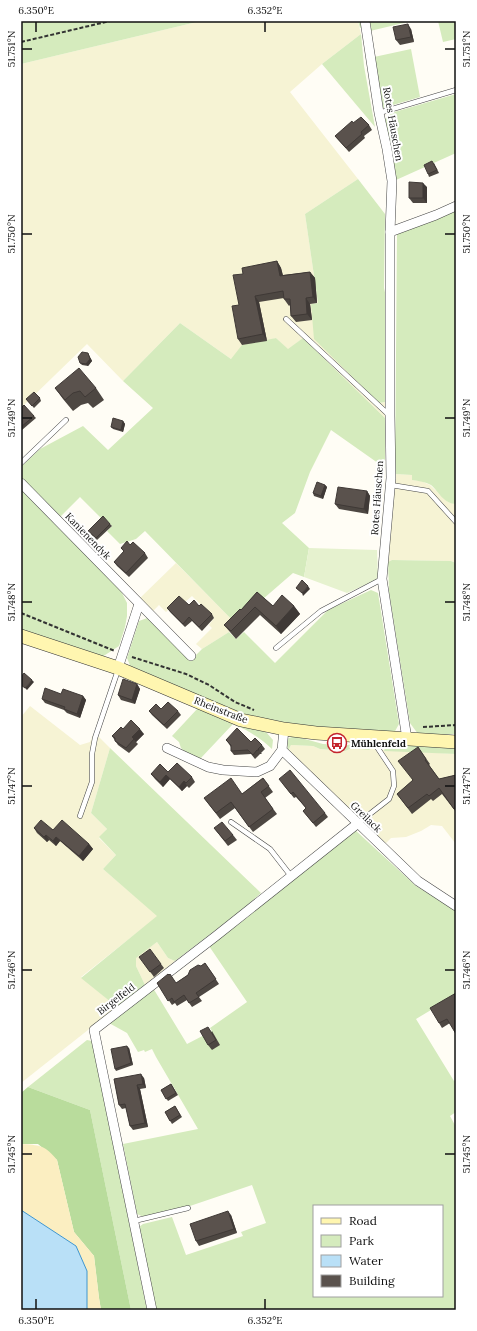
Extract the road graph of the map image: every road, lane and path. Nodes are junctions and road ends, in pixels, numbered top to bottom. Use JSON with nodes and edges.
{"nodes":[{"id":1,"x":110,"y":21,"type":"edge"},
{"id":2,"x":365,"y":21,"type":"edge"},
{"id":3,"x":21,"y":42,"type":"edge"},
{"id":4,"x":456,"y":90,"type":"edge"},
{"id":5,"x":379,"y":113,"type":"junction"},
{"id":6,"x":456,"y":206,"type":"edge"},
{"id":7,"x":390,"y":232,"type":"junction"},
{"id":8,"x":286,"y":319,"type":"dead end"},
{"id":9,"x":390,"y":416,"type":"junction"},
{"id":10,"x":66,"y":420,"type":"dead end"},
{"id":11,"x":21,"y":463,"type":"edge"},
{"id":12,"x":21,"y":483,"type":"edge"},
{"id":13,"x":391,"y":485,"type":"junction"},
{"id":14,"x":456,"y":522,"type":"edge"},
{"id":15,"x":382,"y":579,"type":"junction"},
{"id":16,"x":139,"y":604,"type":"junction"},
{"id":17,"x":21,"y":613,"type":"edge"},
{"id":18,"x":21,"y":636,"type":"edge"},
{"id":19,"x":276,"y":648,"type":"dead end"},
{"id":20,"x":122,"y":654,"type":"junction"},
{"id":21,"x":192,"y":656,"type":"dead end"},
{"id":22,"x":118,"y":668,"type":"junction"},
{"id":23,"x":255,"y":710,"type":"dead end"},
{"id":24,"x":456,"y":725,"type":"edge"},
{"id":25,"x":284,"y":729,"type":"junction"},
{"id":26,"x":406,"y":734,"type":"junction"},
{"id":27,"x":370,"y":737,"type":"junction"},
{"id":28,"x":456,"y":742,"type":"edge"},
{"id":29,"x":166,"y":748,"type":"dead end"},
{"id":30,"x":282,"y":750,"type":"junction"},
{"id":31,"x":80,"y":816,"type":"dead end"},
{"id":32,"x":232,"y":822,"type":"dead end"},
{"id":33,"x":357,"y":824,"type":"junction"},
{"id":34,"x":292,"y":876,"type":"junction"},
{"id":35,"x":456,"y":906,"type":"edge"},
{"id":36,"x":188,"y":1208,"type":"dead end"},
{"id":37,"x":134,"y":1222,"type":"junction"},
{"id":38,"x":152,"y":1310,"type":"edge"}],
"edges":[{"from":1,"to":3,"type":"path"},
{"from":2,"to":5,"type":"street","name":"Rotes Häuschen"},
{"from":4,"to":5,"type":"lane"},
{"from":5,"to":7,"type":"street","name":"Rotes Häuschen"},
{"from":6,"to":7,"type":"street"},
{"from":7,"to":9,"type":"street","name":"Rotes Häuschen"},
{"from":8,"to":9,"type":"lane"},
{"from":9,"to":13,"type":"street","name":"Rotes Häuschen"},
{"from":10,"to":11,"type":"lane"},
{"from":12,"to":16,"type":"street","name":"Kanienendyk"},
{"from":13,"to":14,"type":"lane"},
{"from":13,"to":15,"type":"street","name":"Rotes Häuschen"},
{"from":15,"to":19,"type":"lane"},
{"from":15,"to":26,"type":"street","name":"Rotes Häuschen"},
{"from":16,"to":20,"type":"street"},
{"from":16,"to":21,"type":"street","name":"Kanienendyk"},
{"from":17,"to":20,"type":"path"},
{"from":18,"to":22,"type":"main road","name":"Rheinstraße"},
{"from":20,"to":22,"type":"street"},
{"from":20,"to":23,"type":"path"},
{"from":22,"to":25,"type":"main road","name":"Rheinstraße"},
{"from":22,"to":31,"type":"lane"},
{"from":24,"to":26,"type":"path"},
{"from":25,"to":27,"type":"main road","name":"Rheinstraße"},
{"from":25,"to":30,"type":"street"},
{"from":26,"to":27,"type":"main road","name":"Rheinstraße"},
{"from":26,"to":28,"type":"main road","name":"Rheinstraße"},
{"from":27,"to":33,"type":"lane"},
{"from":29,"to":30,"type":"street"},
{"from":30,"to":33,"type":"street","name":"Greilack"},
{"from":32,"to":34,"type":"lane"},
{"from":33,"to":34,"type":"street","name":"Birgelfeld"},
{"from":33,"to":35,"type":"street","name":"Greilack"},
{"from":34,"to":37,"type":"street","name":"Birgelfeld"},
{"from":36,"to":37,"type":"lane"},
{"from":37,"to":38,"type":"street","name":"Birgelfeld"}]}
